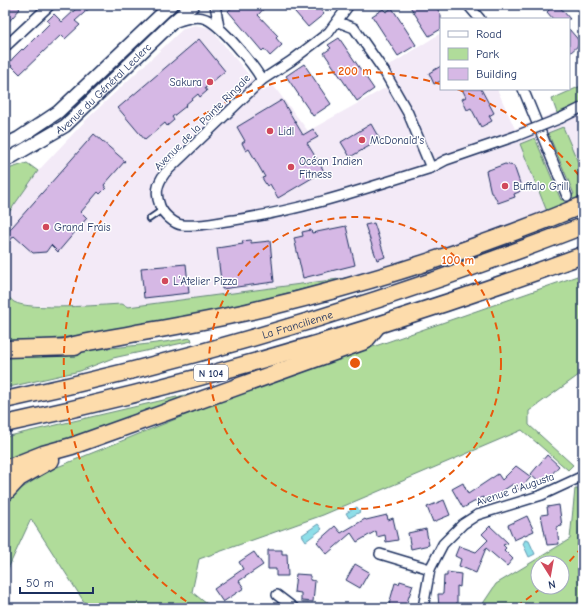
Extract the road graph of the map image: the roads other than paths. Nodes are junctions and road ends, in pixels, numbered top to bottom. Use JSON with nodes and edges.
{"nodes":[{"id":1,"x":50,"y":5,"type":"edge"},
{"id":2,"x":171,"y":5,"type":"edge"},
{"id":3,"x":193,"y":5,"type":"edge"},
{"id":4,"x":215,"y":5,"type":"edge"},
{"id":5,"x":349,"y":5,"type":"edge"},
{"id":6,"x":468,"y":5,"type":"edge"},
{"id":7,"x":479,"y":18,"type":"edge"},
{"id":8,"x":338,"y":22,"type":"junction"},
{"id":9,"x":172,"y":23,"type":"junction"},
{"id":10,"x":219,"y":27,"type":"junction"},
{"id":11,"x":5,"y":47,"type":"edge"},
{"id":12,"x":262,"y":80,"type":"junction"},
{"id":13,"x":523,"y":90,"type":"edge"},
{"id":14,"x":583,"y":107,"type":"edge"},
{"id":15,"x":5,"y":145,"type":"edge"},
{"id":16,"x":5,"y":161,"type":"edge"},
{"id":17,"x":431,"y":168,"type":"junction"},
{"id":18,"x":567,"y":196,"type":"tunnel mouth"},
{"id":19,"x":583,"y":205,"type":"edge"},
{"id":20,"x":162,"y":210,"type":"junction"},
{"id":21,"x":149,"y":219,"type":"dead end"},
{"id":22,"x":583,"y":226,"type":"edge"},
{"id":23,"x":583,"y":255,"type":"edge"},
{"id":24,"x":423,"y":284,"type":"junction"},
{"id":25,"x":378,"y":325,"type":"junction"},
{"id":26,"x":66,"y":347,"type":"junction"},
{"id":27,"x":5,"y":349,"type":"edge"},
{"id":28,"x":5,"y":400,"type":"edge"},
{"id":29,"x":5,"y":424,"type":"edge"},
{"id":30,"x":72,"y":446,"type":"junction"},
{"id":31,"x":5,"y":469,"type":"edge"},
{"id":32,"x":583,"y":476,"type":"edge"},
{"id":33,"x":5,"y":493,"type":"edge"},
{"id":34,"x":380,"y":554,"type":"dead end"},
{"id":35,"x":430,"y":569,"type":"junction"},
{"id":36,"x":277,"y":595,"type":"dead end"},
{"id":37,"x":294,"y":608,"type":"edge"},
{"id":38,"x":423,"y":608,"type":"edge"}],
"edges":[{"from":1,"to":11,"type":"street"},
{"from":2,"to":15,"type":"main road","name":"Avenue du Général Leclerc"},
{"from":3,"to":9,"type":"main road","name":"Avenue du Général Leclerc"},
{"from":4,"to":10,"type":"street","name":"Avenue de la Pointe Ringale"},
{"from":5,"to":8,"type":"street","name":"Avenue de la Pointe Ringale"},
{"from":6,"to":7,"type":"street"},
{"from":8,"to":12,"type":"street","name":"Avenue de la Pointe Ringale"},
{"from":8,"to":17,"type":"street"},
{"from":9,"to":10,"type":"street","name":"Avenue de la Pointe Ringale"},
{"from":9,"to":16,"type":"main road","name":"Avenue du Général Leclerc"},
{"from":10,"to":12,"type":"street","name":"Avenue de la Pointe Ringale"},
{"from":12,"to":20,"type":"street","name":"Avenue de la Pointe Ringale"},
{"from":13,"to":18,"type":"street"},
{"from":14,"to":17,"type":"street","bridge":true},
{"from":17,"to":20,"type":"street"},
{"from":19,"to":26,"type":"highway"},
{"from":20,"to":21,"type":"lane"},
{"from":22,"to":24,"type":"highway","name":"La Francilienne","number":"N 104"},
{"from":23,"to":25,"type":"highway","name":"La Francilienne","number":"N 104"},
{"from":24,"to":26,"type":"highway"},
{"from":24,"to":28,"type":"highway","name":"La Francilienne","number":"N 104"},
{"from":25,"to":29,"type":"highway","name":"La Francilienne","number":"N 104"},
{"from":25,"to":30,"type":"highway"},
{"from":26,"to":27,"type":"highway"},
{"from":30,"to":31,"type":"highway"},
{"from":30,"to":33,"type":"highway"},
{"from":32,"to":35,"type":"street","name":"Avenue d'Augusta"},
{"from":34,"to":35,"type":"street"},
{"from":35,"to":38,"type":"street","name":"Avenue d'Augusta"},
{"from":36,"to":37,"type":"street"}]}
